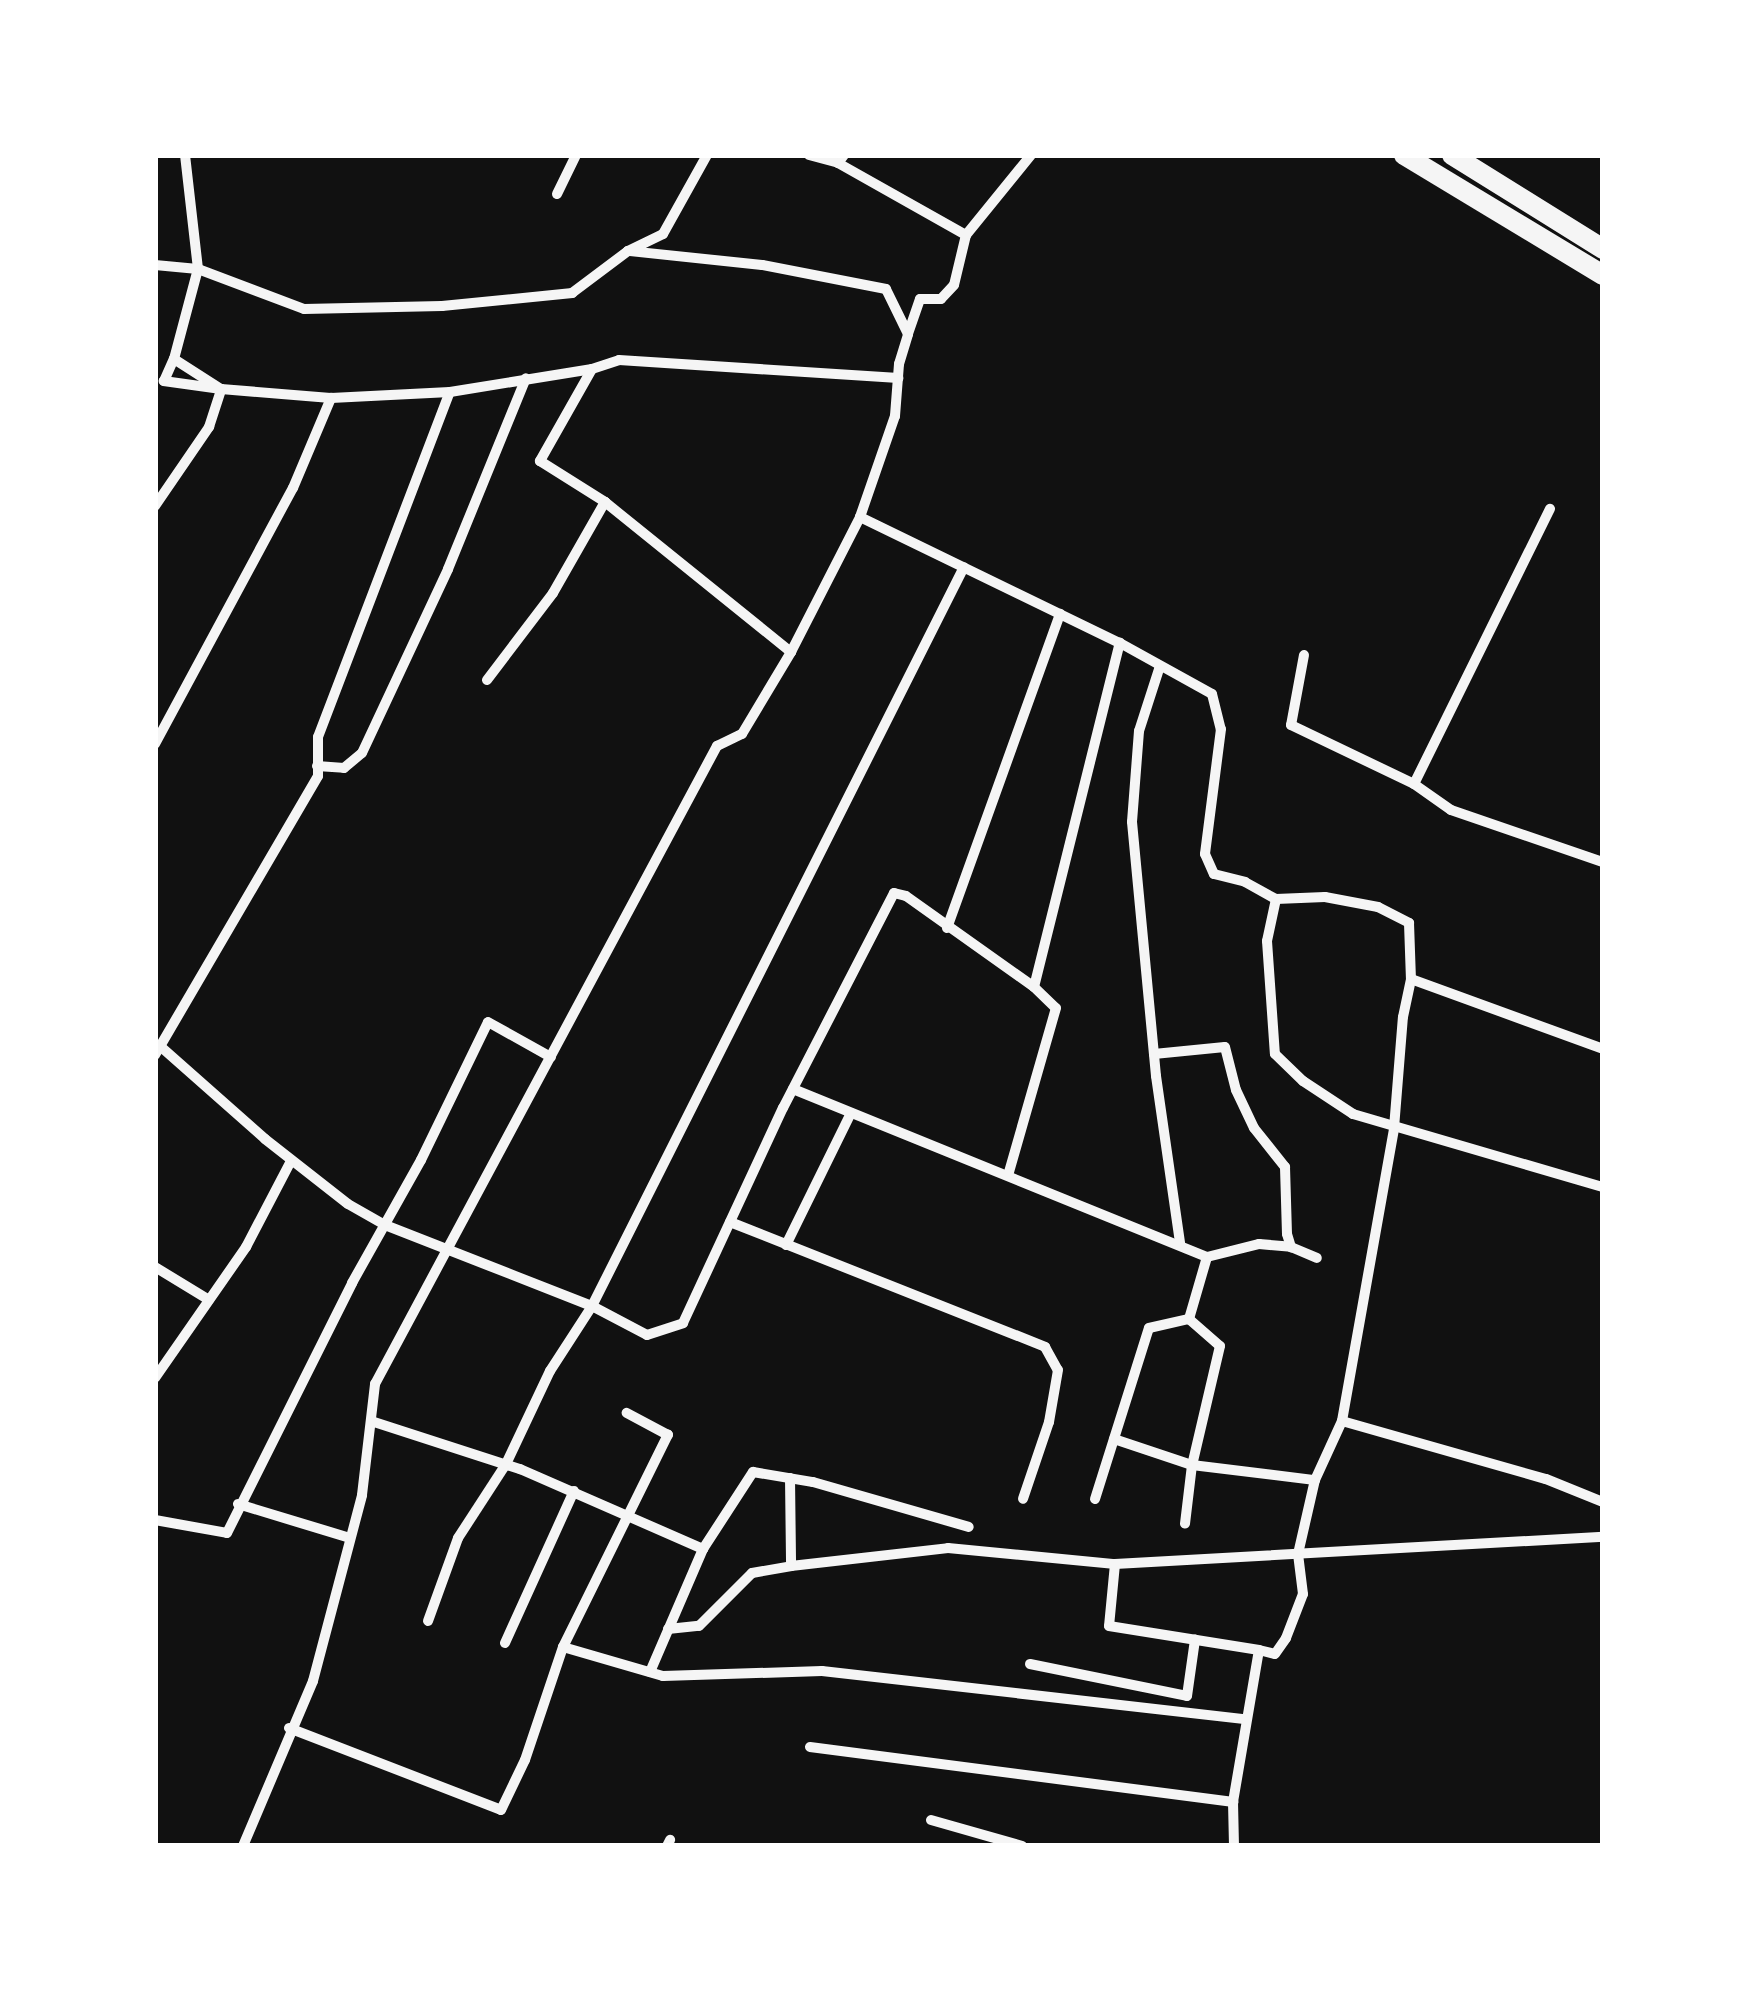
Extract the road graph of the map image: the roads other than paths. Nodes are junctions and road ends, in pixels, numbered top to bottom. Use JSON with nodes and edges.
{"nodes":[{"id":1,"x":185,"y":155,"type":"edge"},
{"id":2,"x":576,"y":155,"type":"edge"},
{"id":3,"x":707,"y":155,"type":"edge"},
{"id":4,"x":810,"y":155,"type":"edge"},
{"id":5,"x":1031,"y":155,"type":"edge"},
{"id":6,"x":1404,"y":155,"type":"edge"},
{"id":7,"x":1452,"y":155,"type":"edge"},
{"id":8,"x":841,"y":159,"type":"edge"},
{"id":9,"x":557,"y":194,"type":"dead end"},
{"id":10,"x":966,"y":235,"type":"junction"},
{"id":11,"x":1603,"y":249,"type":"edge"},
{"id":12,"x":628,"y":251,"type":"junction"},
{"id":13,"x":155,"y":265,"type":"edge"},
{"id":14,"x":198,"y":269,"type":"junction"},
{"id":15,"x":1603,"y":275,"type":"edge"},
{"id":16,"x":908,"y":334,"type":"junction"},
{"id":17,"x":174,"y":359,"type":"junction"},
{"id":18,"x":592,"y":370,"type":"junction"},
{"id":19,"x":526,"y":378,"type":"junction"},
{"id":20,"x":898,"y":378,"type":"junction"},
{"id":21,"x":221,"y":389,"type":"junction"},
{"id":22,"x":450,"y":392,"type":"junction"},
{"id":23,"x":331,"y":398,"type":"junction"},
{"id":24,"x":606,"y":502,"type":"junction"},
{"id":25,"x":155,"y":506,"type":"edge"},
{"id":26,"x":1550,"y":509,"type":"dead end"},
{"id":27,"x":860,"y":517,"type":"junction"},
{"id":28,"x":964,"y":567,"type":"junction"},
{"id":29,"x":1060,"y":614,"type":"junction"},
{"id":30,"x":1120,"y":643,"type":"junction"},
{"id":31,"x":792,"y":652,"type":"junction"},
{"id":32,"x":1304,"y":655,"type":"dead end"},
{"id":33,"x":1160,"y":666,"type":"junction"},
{"id":34,"x":488,"y":680,"type":"dead end"},
{"id":35,"x":155,"y":744,"type":"edge"},
{"id":36,"x":317,"y":766,"type":"junction"},
{"id":37,"x":1414,"y":784,"type":"junction"},
{"id":38,"x":1603,"y":862,"type":"edge"},
{"id":39,"x":1276,"y":898,"type":"junction"},
{"id":40,"x":947,"y":928,"type":"junction"},
{"id":41,"x":1411,"y":979,"type":"junction"},
{"id":42,"x":1034,"y":987,"type":"junction"},
{"id":43,"x":1603,"y":1049,"type":"edge"},
{"id":44,"x":158,"y":1051,"type":"edge"},
{"id":45,"x":1154,"y":1054,"type":"junction"},
{"id":46,"x":551,"y":1057,"type":"junction"},
{"id":47,"x":793,"y":1089,"type":"junction"},
{"id":48,"x":850,"y":1113,"type":"junction"},
{"id":49,"x":1394,"y":1128,"type":"junction"},
{"id":50,"x":292,"y":1160,"type":"junction"},
{"id":51,"x":1008,"y":1175,"type":"junction"},
{"id":52,"x":1603,"y":1188,"type":"edge"},
{"id":53,"x":730,"y":1222,"type":"junction"},
{"id":54,"x":385,"y":1224,"type":"junction"},
{"id":55,"x":1180,"y":1243,"type":"junction"},
{"id":56,"x":786,"y":1244,"type":"junction"},
{"id":57,"x":450,"y":1247,"type":"junction"},
{"id":58,"x":1292,"y":1247,"type":"junction"},
{"id":59,"x":1207,"y":1257,"type":"junction"},
{"id":60,"x":1317,"y":1258,"type":"dead end"},
{"id":61,"x":155,"y":1267,"type":"edge"},
{"id":62,"x":209,"y":1300,"type":"junction"},
{"id":63,"x":592,"y":1306,"type":"junction"},
{"id":64,"x":1188,"y":1319,"type":"junction"},
{"id":65,"x":155,"y":1378,"type":"edge"},
{"id":66,"x":626,"y":1413,"type":"dead end"},
{"id":67,"x":370,"y":1420,"type":"junction"},
{"id":68,"x":1342,"y":1421,"type":"junction"},
{"id":69,"x":1114,"y":1440,"type":"junction"},
{"id":70,"x":506,"y":1464,"type":"junction"},
{"id":71,"x":1192,"y":1466,"type":"junction"},
{"id":72,"x":790,"y":1478,"type":"junction"},
{"id":73,"x":1315,"y":1480,"type":"junction"},
{"id":74,"x":574,"y":1491,"type":"junction"},
{"id":75,"x":1023,"y":1499,"type":"dead end"},
{"id":76,"x":1095,"y":1499,"type":"dead end"},
{"id":77,"x":1603,"y":1502,"type":"edge"},
{"id":78,"x":238,"y":1504,"type":"junction"},
{"id":79,"x":628,"y":1514,"type":"junction"},
{"id":80,"x":155,"y":1520,"type":"edge"},
{"id":81,"x":1185,"y":1524,"type":"dead end"},
{"id":82,"x":969,"y":1527,"type":"dead end"},
{"id":83,"x":1603,"y":1537,"type":"edge"},
{"id":84,"x":350,"y":1538,"type":"junction"},
{"id":85,"x":703,"y":1549,"type":"junction"},
{"id":86,"x":1298,"y":1554,"type":"junction"},
{"id":87,"x":1115,"y":1564,"type":"junction"},
{"id":88,"x":790,"y":1566,"type":"junction"},
{"id":89,"x":428,"y":1621,"type":"dead end"},
{"id":90,"x":668,"y":1629,"type":"junction"},
{"id":91,"x":1195,"y":1640,"type":"junction"},
{"id":92,"x":505,"y":1643,"type":"dead end"},
{"id":93,"x":563,"y":1647,"type":"junction"},
{"id":94,"x":1259,"y":1650,"type":"junction"},
{"id":95,"x":1030,"y":1664,"type":"dead end"},
{"id":96,"x":650,"y":1672,"type":"junction"},
{"id":97,"x":1244,"y":1719,"type":"junction"},
{"id":98,"x":289,"y":1728,"type":"junction"},
{"id":99,"x":810,"y":1747,"type":"dead end"},
{"id":100,"x":1234,"y":1802,"type":"junction"},
{"id":101,"x":930,"y":1820,"type":"dead end"},
{"id":102,"x":243,"y":1846,"type":"edge"},
{"id":103,"x":1022,"y":1846,"type":"edge"},
{"id":104,"x":1234,"y":1846,"type":"edge"}],
"edges":[{"from":1,"to":14,"type":"street"},
{"from":2,"to":9,"type":"street"},
{"from":3,"to":12,"type":"street"},
{"from":4,"to":8,"type":"street"},
{"from":5,"to":10,"type":"street"},
{"from":6,"to":15,"type":"main road"},
{"from":7,"to":11,"type":"main road"},
{"from":8,"to":10,"type":"street"},
{"from":10,"to":16,"type":"street"},
{"from":12,"to":14,"type":"street"},
{"from":12,"to":16,"type":"street"},
{"from":13,"to":14,"type":"street"},
{"from":14,"to":17,"type":"street"},
{"from":16,"to":20,"type":"street"},
{"from":17,"to":21,"type":"street"},
{"from":17,"to":21,"type":"street"},
{"from":18,"to":19,"type":"street"},
{"from":18,"to":20,"type":"street"},
{"from":18,"to":24,"type":"street"},
{"from":19,"to":22,"type":"street"},
{"from":19,"to":36,"type":"street"},
{"from":20,"to":27,"type":"street"},
{"from":21,"to":23,"type":"street"},
{"from":21,"to":25,"type":"street"},
{"from":22,"to":23,"type":"street"},
{"from":22,"to":36,"type":"street"},
{"from":23,"to":35,"type":"street"},
{"from":24,"to":31,"type":"street"},
{"from":24,"to":34,"type":"street"},
{"from":26,"to":37,"type":"street"},
{"from":27,"to":28,"type":"street"},
{"from":27,"to":31,"type":"street"},
{"from":28,"to":29,"type":"street"},
{"from":28,"to":63,"type":"street"},
{"from":29,"to":30,"type":"street"},
{"from":29,"to":40,"type":"street"},
{"from":30,"to":33,"type":"street"},
{"from":30,"to":42,"type":"street"},
{"from":31,"to":46,"type":"street"},
{"from":32,"to":37,"type":"street"},
{"from":33,"to":39,"type":"street"},
{"from":33,"to":45,"type":"street"},
{"from":36,"to":44,"type":"street"},
{"from":37,"to":38,"type":"street"},
{"from":39,"to":41,"type":"street"},
{"from":39,"to":49,"type":"street"},
{"from":40,"to":42,"type":"street"},
{"from":40,"to":47,"type":"street"},
{"from":41,"to":43,"type":"street"},
{"from":41,"to":49,"type":"street"},
{"from":42,"to":51,"type":"street"},
{"from":44,"to":50,"type":"street"},
{"from":45,"to":55,"type":"street"},
{"from":45,"to":58,"type":"street"},
{"from":46,"to":54,"type":"street"},
{"from":46,"to":57,"type":"street"},
{"from":47,"to":48,"type":"street"},
{"from":47,"to":53,"type":"street"},
{"from":48,"to":51,"type":"street"},
{"from":48,"to":56,"type":"street"},
{"from":49,"to":52,"type":"street"},
{"from":49,"to":68,"type":"street"},
{"from":50,"to":54,"type":"street"},
{"from":50,"to":62,"type":"street"},
{"from":51,"to":55,"type":"street"},
{"from":53,"to":56,"type":"street"},
{"from":53,"to":63,"type":"street"},
{"from":54,"to":57,"type":"street"},
{"from":54,"to":78,"type":"street"},
{"from":55,"to":59,"type":"street"},
{"from":56,"to":75,"type":"street"},
{"from":57,"to":63,"type":"street"},
{"from":57,"to":67,"type":"street"},
{"from":58,"to":59,"type":"street"},
{"from":58,"to":60,"type":"street"},
{"from":59,"to":64,"type":"street"},
{"from":61,"to":62,"type":"street"},
{"from":62,"to":65,"type":"street"},
{"from":63,"to":70,"type":"street"},
{"from":64,"to":69,"type":"street"},
{"from":64,"to":71,"type":"street"},
{"from":66,"to":79,"type":"street"},
{"from":67,"to":70,"type":"street"},
{"from":67,"to":84,"type":"street"},
{"from":68,"to":73,"type":"street"},
{"from":68,"to":77,"type":"street"},
{"from":69,"to":71,"type":"street"},
{"from":69,"to":76,"type":"street"},
{"from":70,"to":74,"type":"street"},
{"from":70,"to":89,"type":"street"},
{"from":71,"to":73,"type":"street"},
{"from":71,"to":81,"type":"street"},
{"from":72,"to":82,"type":"street"},
{"from":72,"to":85,"type":"street"},
{"from":72,"to":88,"type":"street"},
{"from":73,"to":86,"type":"street"},
{"from":74,"to":79,"type":"street"},
{"from":74,"to":92,"type":"street"},
{"from":78,"to":80,"type":"street"},
{"from":78,"to":84,"type":"street"},
{"from":79,"to":85,"type":"street"},
{"from":79,"to":93,"type":"street"},
{"from":83,"to":86,"type":"street"},
{"from":84,"to":98,"type":"street"},
{"from":85,"to":90,"type":"street"},
{"from":86,"to":87,"type":"street"},
{"from":86,"to":94,"type":"street"},
{"from":87,"to":88,"type":"street"},
{"from":87,"to":91,"type":"street"},
{"from":88,"to":90,"type":"street"},
{"from":90,"to":96,"type":"street"},
{"from":91,"to":94,"type":"street"},
{"from":91,"to":95,"type":"street"},
{"from":93,"to":96,"type":"street"},
{"from":93,"to":98,"type":"street"},
{"from":94,"to":97,"type":"street"},
{"from":96,"to":97,"type":"street"},
{"from":97,"to":100,"type":"street"},
{"from":98,"to":102,"type":"street"},
{"from":99,"to":100,"type":"street"},
{"from":100,"to":104,"type":"street"},
{"from":101,"to":103,"type":"street"}]}
